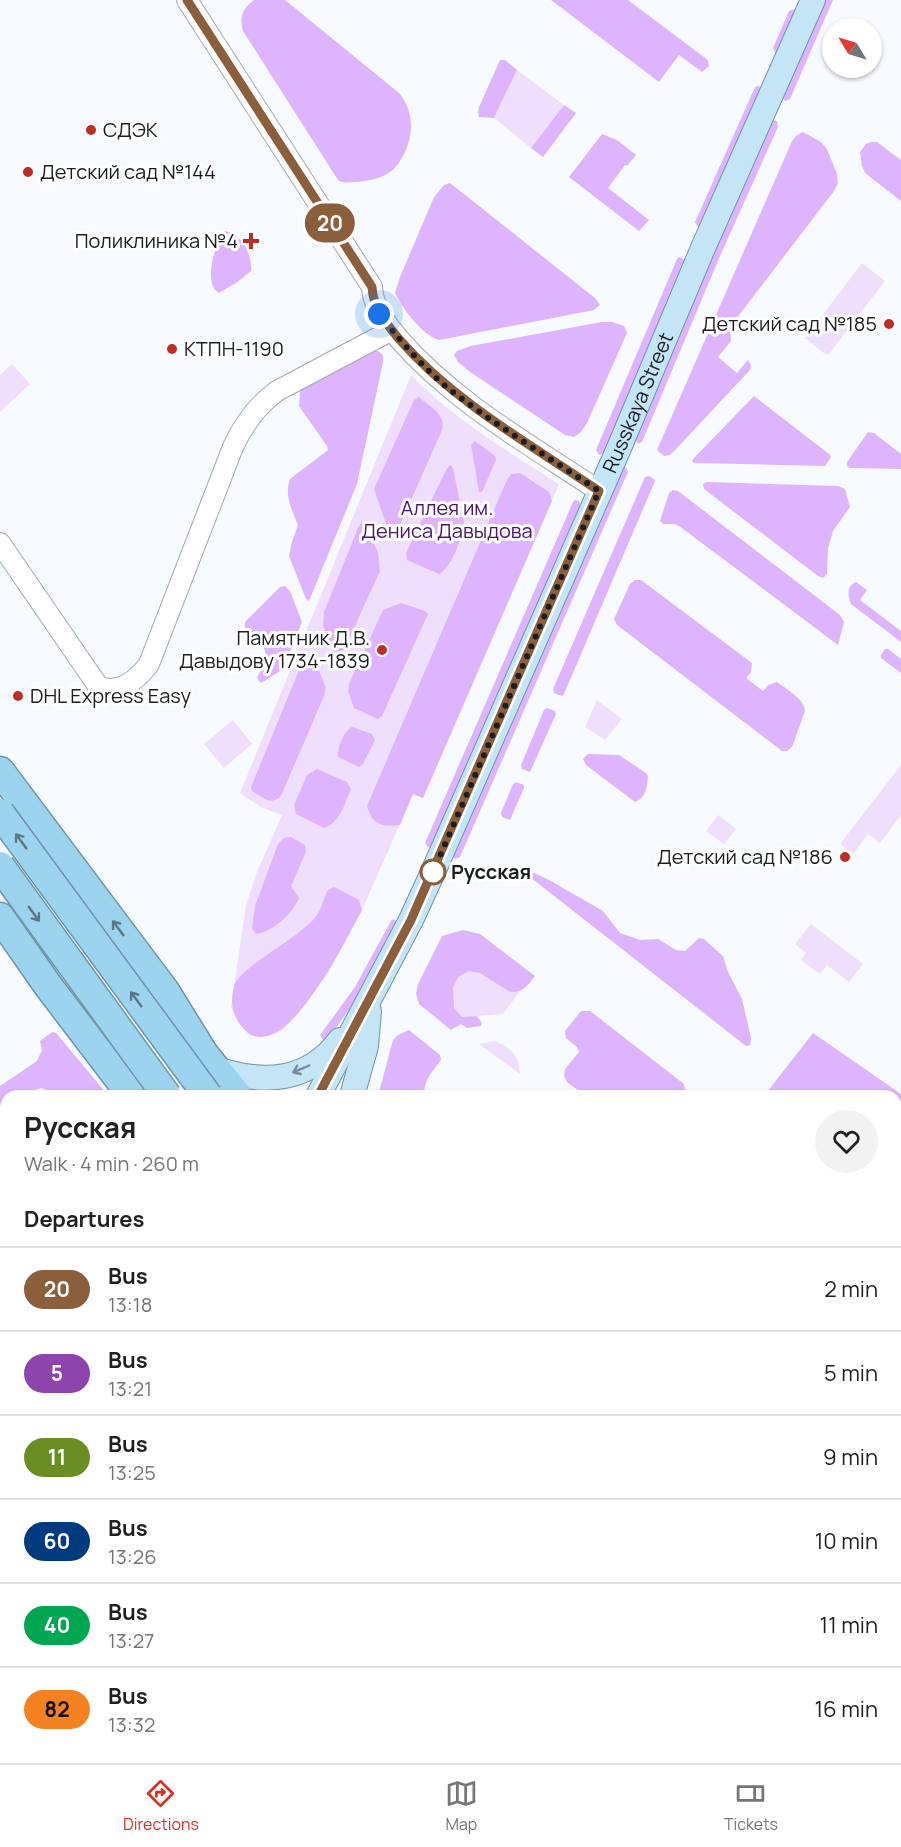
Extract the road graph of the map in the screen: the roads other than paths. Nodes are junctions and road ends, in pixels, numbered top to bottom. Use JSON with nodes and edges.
{"nodes":[{"id":1,"x":188,"y":0,"type":"edge"},
{"id":2,"x":813,"y":0,"type":"edge"},
{"id":3,"x":392,"y":330,"type":"junction"},
{"id":4,"x":599,"y":491,"type":"junction"},
{"id":5,"x":0,"y":543,"type":"edge"},
{"id":6,"x":0,"y":771,"type":"edge"},
{"id":7,"x":0,"y":813,"type":"edge"},
{"id":8,"x":0,"y":866,"type":"edge"},
{"id":9,"x":0,"y":916,"type":"edge"},
{"id":10,"x":370,"y":999,"type":"junction"},
{"id":11,"x":179,"y":1012,"type":"junction"},
{"id":12,"x":99,"y":1053,"type":"junction"},
{"id":13,"x":216,"y":1069,"type":"junction"},
{"id":14,"x":127,"y":1090,"type":"edge"},
{"id":15,"x":162,"y":1090,"type":"edge"},
{"id":16,"x":204,"y":1090,"type":"edge"},
{"id":17,"x":233,"y":1090,"type":"edge"},
{"id":18,"x":321,"y":1090,"type":"edge"},
{"id":19,"x":354,"y":1090,"type":"edge"}],
"edges":[{"from":1,"to":3,"type":"street"},
{"from":2,"to":4,"type":"main road","name":"Russkaya Street"},
{"from":3,"to":4,"type":"street"},
{"from":3,"to":5,"type":"street"},
{"from":4,"to":10,"type":"main road","name":"Russkaya Street"},
{"from":11,"to":6,"type":"highway","one_way":true},
{"from":16,"to":7,"type":"highway","one_way":true,"bridge":true},
{"from":8,"to":15,"type":"highway","one_way":true,"bridge":true},
{"from":9,"to":12,"type":"highway"},
{"from":10,"to":13,"type":"main road","one_way":true},
{"from":10,"to":18,"type":"main road","name":"Russkaya Street"},
{"from":10,"to":19,"type":"main road"},
{"from":11,"to":12,"type":"highway"},
{"from":11,"to":13,"type":"highway"},
{"from":12,"to":14,"type":"highway"},
{"from":13,"to":17,"type":"highway"}]}
